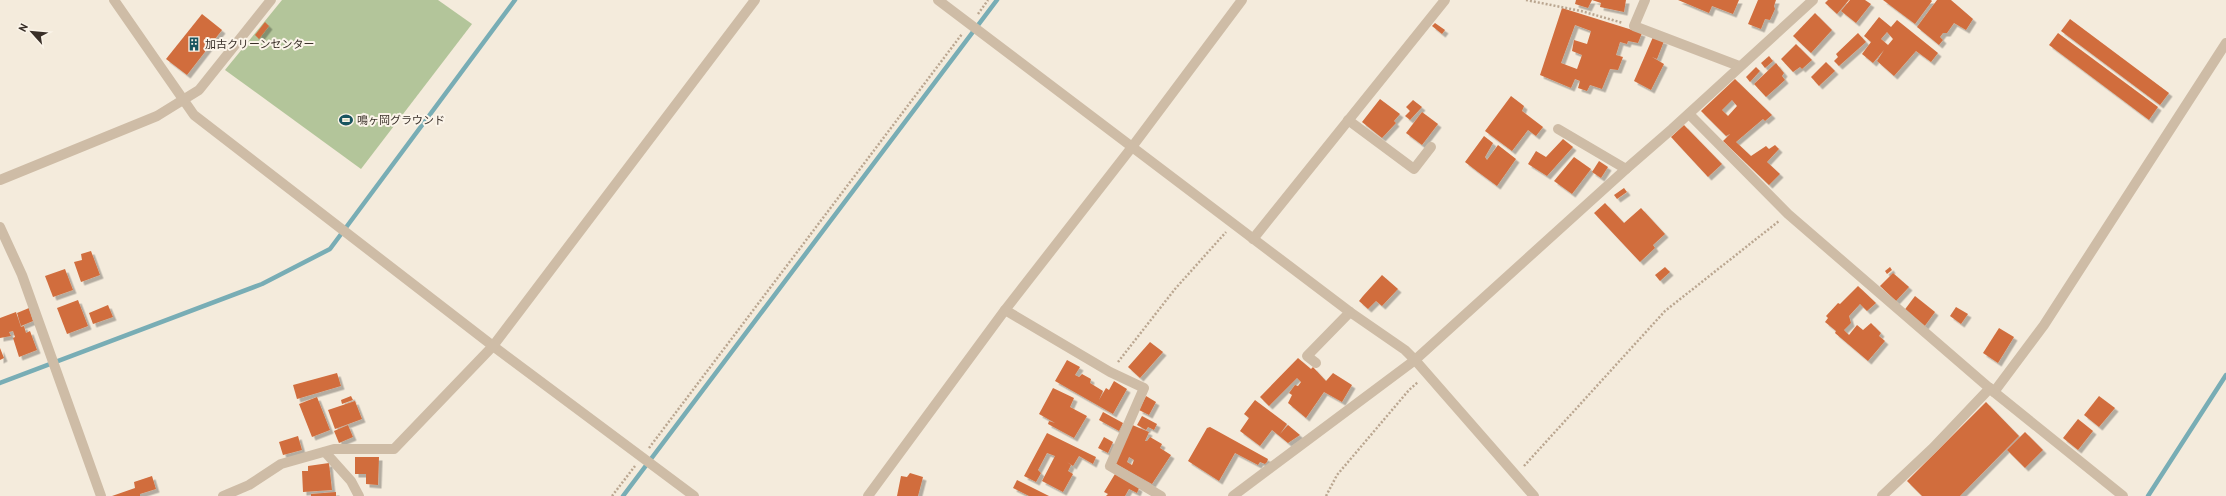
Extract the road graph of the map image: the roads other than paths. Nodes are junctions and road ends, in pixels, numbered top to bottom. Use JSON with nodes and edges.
{"nodes":[{"id":1,"x":114,"y":0,"type":"edge"},
{"id":2,"x":272,"y":0,"type":"edge"},
{"id":3,"x":755,"y":0,"type":"edge"},
{"id":4,"x":938,"y":0,"type":"edge"},
{"id":5,"x":1242,"y":0,"type":"edge"},
{"id":6,"x":1445,"y":0,"type":"edge"},
{"id":7,"x":1645,"y":0,"type":"edge"},
{"id":8,"x":1813,"y":0,"type":"edge"},
{"id":9,"x":2226,"y":43,"type":"edge"},
{"id":10,"x":1739,"y":66,"type":"junction"},
{"id":11,"x":184,"y":101,"type":"junction"},
{"id":12,"x":1689,"y":114,"type":"junction"},
{"id":13,"x":1348,"y":120,"type":"junction"},
{"id":14,"x":1558,"y":129,"type":"dead end"},
{"id":15,"x":1132,"y":147,"type":"junction"},
{"id":16,"x":1431,"y":147,"type":"dead end"},
{"id":17,"x":1626,"y":169,"type":"junction"},
{"id":18,"x":0,"y":180,"type":"edge"},
{"id":19,"x":0,"y":227,"type":"edge"},
{"id":20,"x":1252,"y":239,"type":"junction"},
{"id":21,"x":1005,"y":310,"type":"junction"},
{"id":22,"x":1350,"y":312,"type":"junction"},
{"id":23,"x":493,"y":346,"type":"junction"},
{"id":24,"x":1415,"y":360,"type":"junction"},
{"id":25,"x":1316,"y":363,"type":"dead end"},
{"id":26,"x":1992,"y":390,"type":"junction"},
{"id":27,"x":324,"y":452,"type":"junction"},
{"id":28,"x":101,"y":496,"type":"edge"},
{"id":29,"x":223,"y":496,"type":"edge"},
{"id":30,"x":359,"y":496,"type":"edge"},
{"id":31,"x":694,"y":496,"type":"edge"},
{"id":32,"x":868,"y":496,"type":"edge"},
{"id":33,"x":1161,"y":496,"type":"edge"},
{"id":34,"x":1233,"y":496,"type":"edge"},
{"id":35,"x":1534,"y":496,"type":"edge"},
{"id":36,"x":1882,"y":496,"type":"edge"},
{"id":37,"x":2122,"y":496,"type":"edge"}],
"edges":[{"from":1,"to":11,"type":"street"},
{"from":2,"to":11,"type":"street"},
{"from":3,"to":23,"type":"street"},
{"from":4,"to":15,"type":"street"},
{"from":5,"to":15,"type":"street"},
{"from":6,"to":13,"type":"street"},
{"from":7,"to":10,"type":"street"},
{"from":8,"to":10,"type":"street"},
{"from":9,"to":26,"type":"street"},
{"from":10,"to":12,"type":"street"},
{"from":11,"to":18,"type":"street"},
{"from":11,"to":23,"type":"street"},
{"from":12,"to":17,"type":"street"},
{"from":12,"to":26,"type":"street"},
{"from":13,"to":16,"type":"street"},
{"from":13,"to":20,"type":"street"},
{"from":14,"to":17,"type":"street"},
{"from":15,"to":20,"type":"street"},
{"from":15,"to":21,"type":"street"},
{"from":17,"to":24,"type":"street"},
{"from":19,"to":28,"type":"street"},
{"from":20,"to":22,"type":"street"},
{"from":21,"to":32,"type":"street"},
{"from":21,"to":33,"type":"street"},
{"from":22,"to":24,"type":"street"},
{"from":22,"to":25,"type":"street"},
{"from":23,"to":27,"type":"street"},
{"from":23,"to":31,"type":"street"},
{"from":24,"to":34,"type":"street"},
{"from":24,"to":35,"type":"street"},
{"from":26,"to":36,"type":"street"},
{"from":26,"to":37,"type":"street"},
{"from":27,"to":29,"type":"street"},
{"from":27,"to":30,"type":"street"}]}
